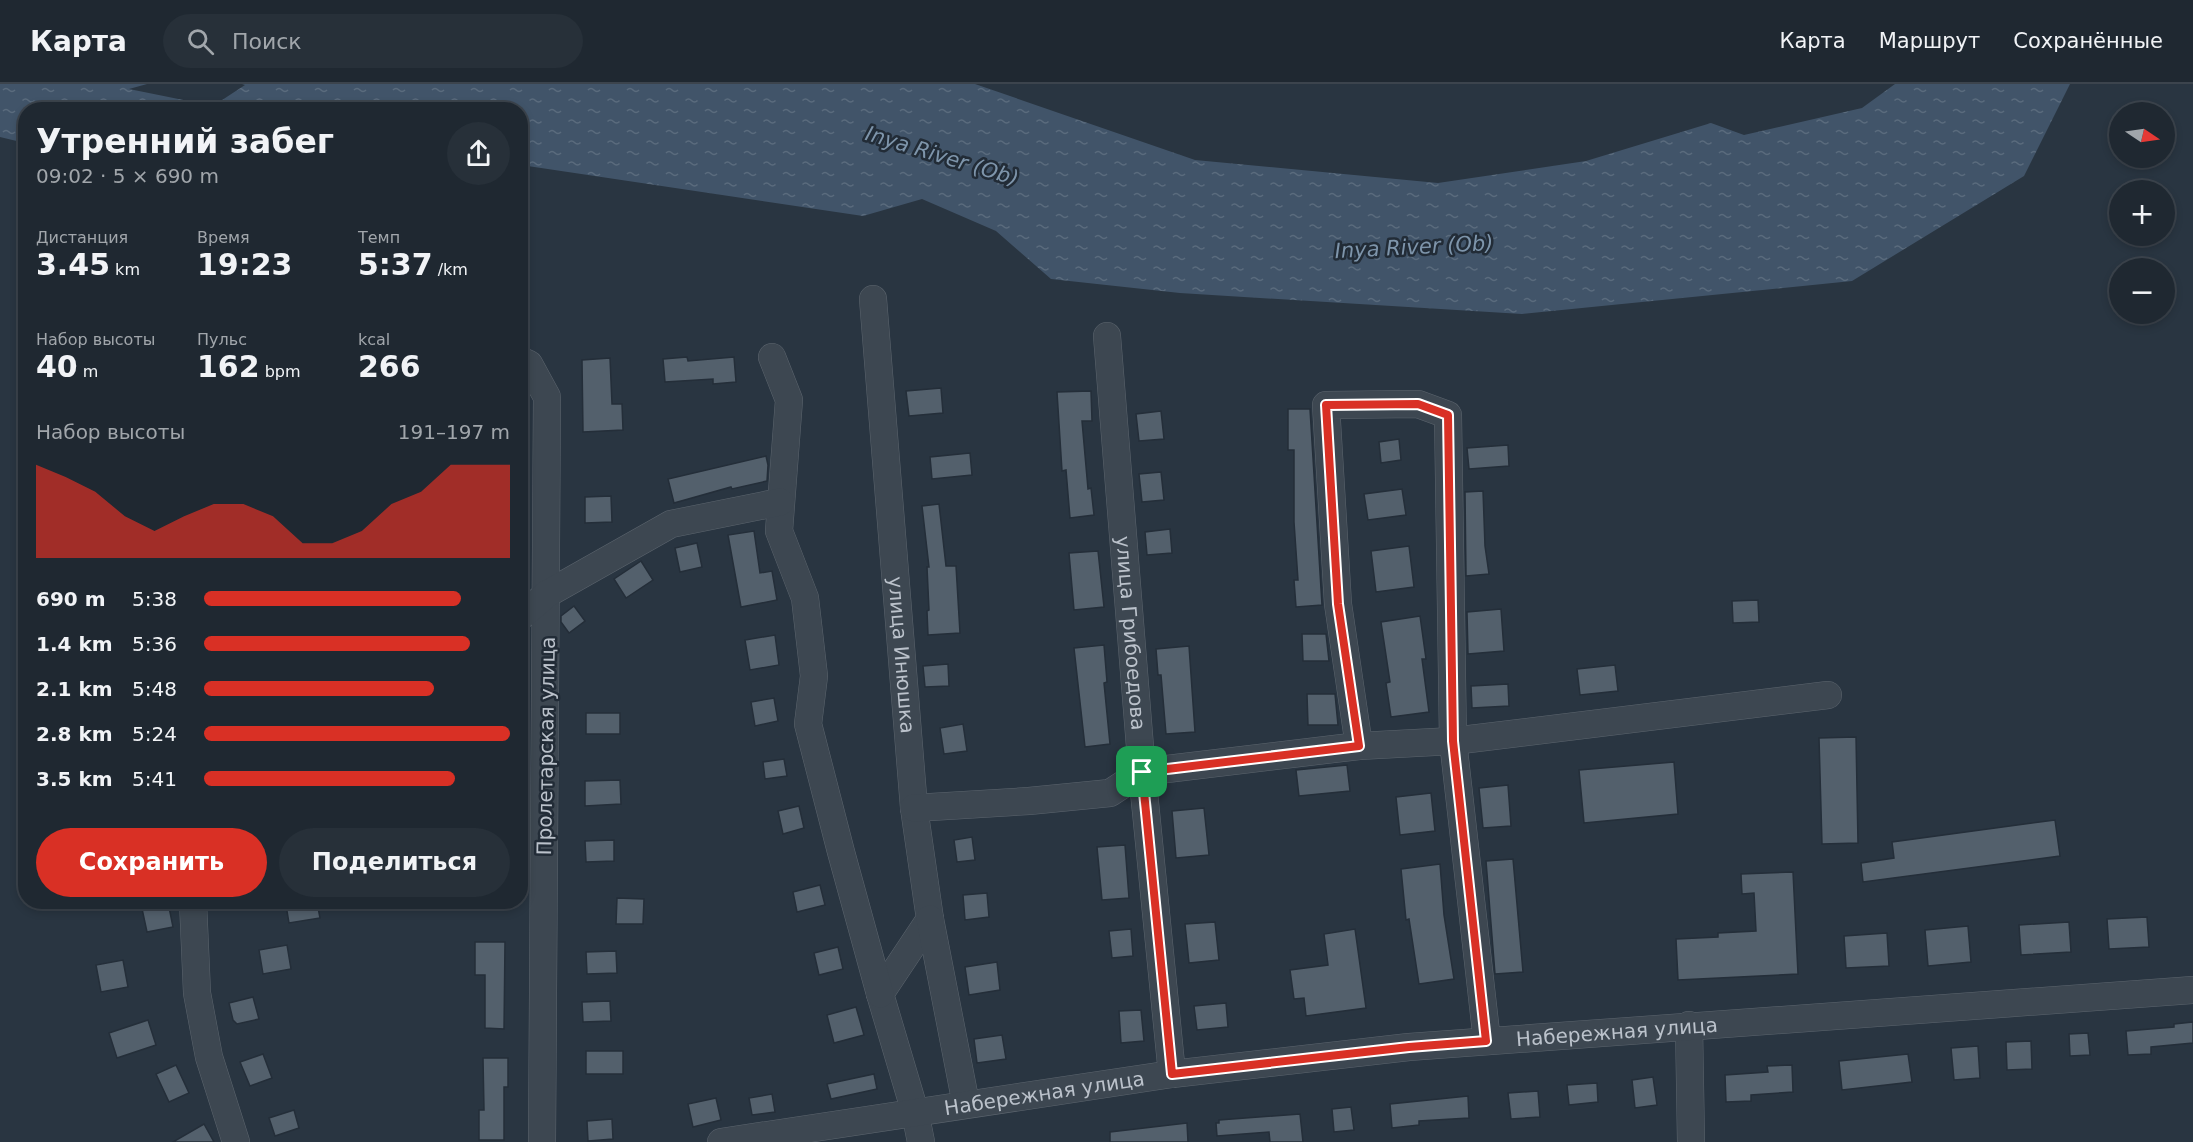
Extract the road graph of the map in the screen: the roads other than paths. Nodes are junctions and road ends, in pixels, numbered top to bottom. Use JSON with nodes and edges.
{"nodes":[{"id":1,"x":873,"y":299,"type":"dead end"},
{"id":2,"x":1107,"y":336,"type":"dead end"},
{"id":3,"x":772,"y":357,"type":"dead end"},
{"id":4,"x":528,"y":364,"type":"edge"},
{"id":5,"x":780,"y":502,"type":"junction"},
{"id":6,"x":547,"y":594,"type":"junction"},
{"id":7,"x":528,"y":610,"type":"edge"},
{"id":8,"x":1828,"y":694,"type":"dead end"},
{"id":9,"x":1453,"y":741,"type":"junction"},
{"id":10,"x":1359,"y":746,"type":"junction"},
{"id":11,"x":1142,"y":772,"type":"junction"},
{"id":12,"x":914,"y":808,"type":"junction"},
{"id":13,"x":193,"y":909,"type":"edge"},
{"id":14,"x":930,"y":919,"type":"junction"},
{"id":15,"x":2193,"y":990,"type":"edge"},
{"id":16,"x":880,"y":994,"type":"junction"},
{"id":17,"x":1689,"y":1025,"type":"junction"},
{"id":18,"x":1486,"y":1041,"type":"junction"},
{"id":19,"x":1172,"y":1074,"type":"junction"},
{"id":20,"x":966,"y":1104,"type":"junction"},
{"id":21,"x":915,"y":1112,"type":"junction"},
{"id":22,"x":236,"y":1142,"type":"edge"},
{"id":23,"x":542,"y":1142,"type":"edge"},
{"id":24,"x":721,"y":1142,"type":"edge"},
{"id":25,"x":921,"y":1142,"type":"edge"},
{"id":26,"x":1691,"y":1142,"type":"edge"}],
"edges":[{"from":1,"to":12,"type":"street","name":"улица Инюшка"},
{"from":2,"to":11,"type":"street","name":"улица Грибоедова"},
{"from":3,"to":5,"type":"street"},
{"from":4,"to":6,"type":"street","name":"Пролетарская улица"},
{"from":5,"to":6,"type":"street"},
{"from":5,"to":16,"type":"street"},
{"from":6,"to":7,"type":"street"},
{"from":6,"to":23,"type":"street","name":"Пролетарская улица"},
{"from":8,"to":9,"type":"street"},
{"from":9,"to":10,"type":"street"},
{"from":9,"to":10,"type":"street"},
{"from":9,"to":18,"type":"street"},
{"from":10,"to":11,"type":"street"},
{"from":11,"to":12,"type":"street"},
{"from":11,"to":19,"type":"street","name":"улица Грибоедова"},
{"from":12,"to":14,"type":"street","name":"улица Инюшка"},
{"from":13,"to":22,"type":"street"},
{"from":14,"to":16,"type":"street"},
{"from":14,"to":20,"type":"street","name":"улица Инюшка"},
{"from":15,"to":17,"type":"street","name":"Набережная улица"},
{"from":16,"to":21,"type":"street"},
{"from":17,"to":18,"type":"street","name":"Набережная улица"},
{"from":17,"to":26,"type":"street"},
{"from":18,"to":19,"type":"street","name":"Набережная улица"},
{"from":19,"to":20,"type":"street","name":"Набережная улица"},
{"from":20,"to":21,"type":"street","name":"Набережная улица"},
{"from":21,"to":24,"type":"street","name":"Набережная улица"},
{"from":21,"to":25,"type":"street"}]}
